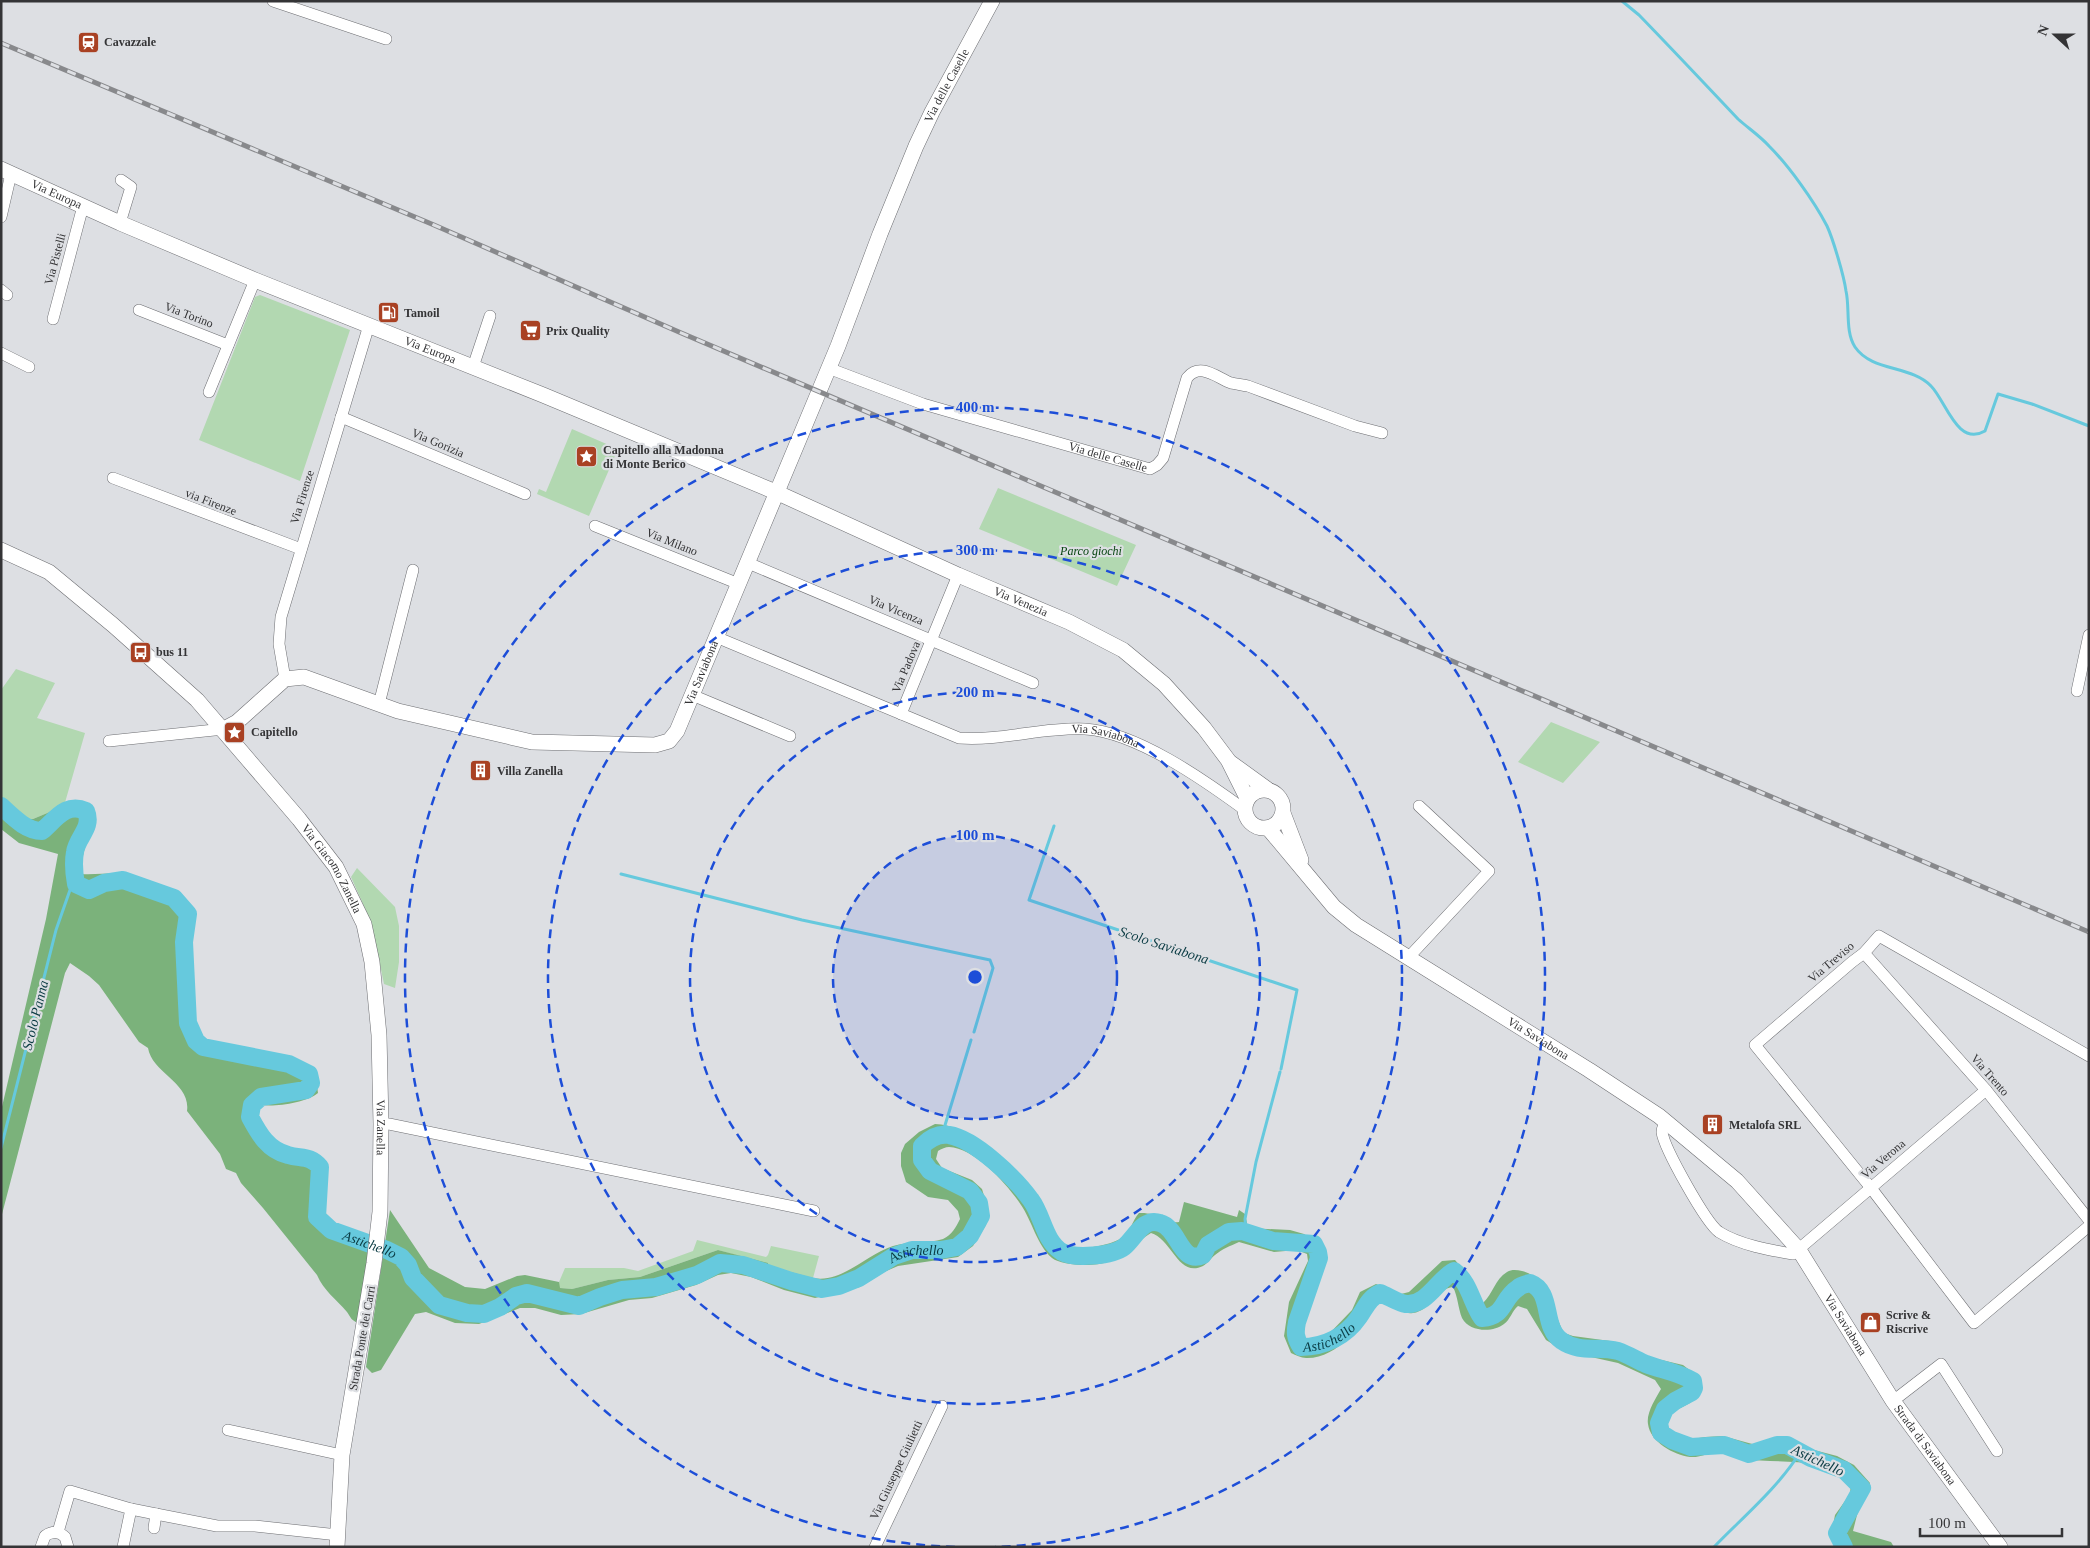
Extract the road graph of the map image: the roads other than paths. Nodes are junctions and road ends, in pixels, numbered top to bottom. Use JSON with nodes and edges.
{"nodes":[{"id":1,"x":273,"y":1,"type":"edge"},
{"id":2,"x":992,"y":1,"type":"edge"},
{"id":3,"x":386,"y":39,"type":"dead end"},
{"id":4,"x":6,"y":171,"type":"edge"},
{"id":5,"x":121,"y":180,"type":"dead end"},
{"id":6,"x":84,"y":206,"type":"junction"},
{"id":7,"x":1,"y":217,"type":"edge"},
{"id":8,"x":120,"y":223,"type":"junction"},
{"id":9,"x":255,"y":280,"type":"junction"},
{"id":10,"x":139,"y":310,"type":"dead end"},
{"id":11,"x":490,"y":316,"type":"dead end"},
{"id":12,"x":53,"y":319,"type":"dead end"},
{"id":13,"x":369,"y":325,"type":"junction"},
{"id":14,"x":228,"y":345,"type":"junction"},
{"id":15,"x":1,"y":353,"type":"edge"},
{"id":16,"x":29,"y":367,"type":"dead end"},
{"id":17,"x":473,"y":367,"type":"junction"},
{"id":18,"x":828,"y":368,"type":"junction"},
{"id":19,"x":209,"y":392,"type":"dead end"},
{"id":20,"x":341,"y":417,"type":"junction"},
{"id":21,"x":1382,"y":433,"type":"dead end"},
{"id":22,"x":113,"y":478,"type":"dead end"},
{"id":23,"x":778,"y":493,"type":"junction"},
{"id":24,"x":525,"y":494,"type":"dead end"},
{"id":25,"x":595,"y":526,"type":"dead end"},
{"id":26,"x":301,"y":549,"type":"junction"},
{"id":27,"x":1,"y":550,"type":"edge"},
{"id":28,"x":748,"y":563,"type":"junction"},
{"id":29,"x":413,"y":570,"type":"dead end"},
{"id":30,"x":958,"y":575,"type":"junction"},
{"id":31,"x":739,"y":584,"type":"junction"},
{"id":32,"x":2089,"y":635,"type":"edge"},
{"id":33,"x":716,"y":637,"type":"junction"},
{"id":34,"x":932,"y":640,"type":"junction"},
{"id":35,"x":285,"y":679,"type":"junction"},
{"id":36,"x":1033,"y":683,"type":"dead end"},
{"id":37,"x":2077,"y":691,"type":"dead end"},
{"id":38,"x":692,"y":694,"type":"junction"},
{"id":39,"x":378,"y":704,"type":"junction"},
{"id":40,"x":901,"y":714,"type":"junction"},
{"id":41,"x":224,"y":729,"type":"junction"},
{"id":42,"x":790,"y":736,"type":"dead end"},
{"id":43,"x":109,"y":741,"type":"dead end"},
{"id":44,"x":1228,"y":760,"type":"junction"},
{"id":45,"x":1267,"y":789,"type":"junction"},
{"id":46,"x":1246,"y":804,"type":"junction"},
{"id":47,"x":1419,"y":806,"type":"dead end"},
{"id":48,"x":1283,"y":813,"type":"junction"},
{"id":49,"x":1268,"y":828,"type":"junction"},
{"id":50,"x":1305,"y":870,"type":"junction"},
{"id":51,"x":1864,"y":953,"type":"junction"},
{"id":52,"x":1408,"y":958,"type":"junction"},
{"id":53,"x":379,"y":1035,"type":"joint"},
{"id":54,"x":2089,"y":1056,"type":"edge"},
{"id":55,"x":1986,"y":1090,"type":"junction"},
{"id":56,"x":1666,"y":1122,"type":"junction"},
{"id":57,"x":381,"y":1124,"type":"junction"},
{"id":58,"x":1871,"y":1188,"type":"junction"},
{"id":59,"x":814,"y":1211,"type":"dead end"},
{"id":60,"x":2089,"y":1220,"type":"edge"},
{"id":61,"x":380,"y":1221,"type":"joint"},
{"id":62,"x":2089,"y":1226,"type":"edge"},
{"id":63,"x":1799,"y":1250,"type":"junction"},
{"id":64,"x":1893,"y":1401,"type":"junction"},
{"id":65,"x":942,"y":1406,"type":"dead end"},
{"id":66,"x":228,"y":1430,"type":"dead end"},
{"id":67,"x":1997,"y":1451,"type":"dead end"},
{"id":68,"x":342,"y":1455,"type":"junction"},
{"id":69,"x":131,"y":1509,"type":"junction"},
{"id":70,"x":156,"y":1514,"type":"junction"},
{"id":71,"x":154,"y":1528,"type":"dead end"},
{"id":72,"x":58,"y":1532,"type":"junction"},
{"id":73,"x":338,"y":1541,"type":"edge"},
{"id":74,"x":41,"y":1547,"type":"edge"},
{"id":75,"x":68,"y":1547,"type":"edge"},
{"id":76,"x":123,"y":1547,"type":"edge"},
{"id":77,"x":875,"y":1547,"type":"edge"},
{"id":78,"x":2000,"y":1547,"type":"edge"}],
"edges":[{"from":1,"to":3,"type":"street"},
{"from":2,"to":18,"type":"street","name":"Via delle Caselle"},
{"from":4,"to":6,"type":"street","name":"Via Europa"},
{"from":4,"to":7,"type":"street"},
{"from":5,"to":8,"type":"street"},
{"from":6,"to":8,"type":"street","name":"Via Europa"},
{"from":6,"to":12,"type":"street","name":"Via Pistelli"},
{"from":8,"to":9,"type":"street","name":"Via Europa"},
{"from":9,"to":13,"type":"street","name":"Via Europa"},
{"from":9,"to":14,"type":"street"},
{"from":10,"to":14,"type":"street","name":"Via Torino"},
{"from":11,"to":17,"type":"street"},
{"from":13,"to":17,"type":"street","name":"Via Europa"},
{"from":13,"to":20,"type":"street","name":"Via Firenze"},
{"from":14,"to":19,"type":"street"},
{"from":15,"to":16,"type":"street"},
{"from":17,"to":23,"type":"street","name":"Via Europa"},
{"from":18,"to":21,"type":"street","name":"Via delle Caselle"},
{"from":18,"to":23,"type":"street","name":"Via delle Caselle"},
{"from":20,"to":24,"type":"street","name":"Via Gorizia"},
{"from":20,"to":26,"type":"street","name":"Via Firenze"},
{"from":22,"to":26,"type":"street","name":"via Firenze"},
{"from":23,"to":28,"type":"street","name":"Via delle Caselle"},
{"from":23,"to":30,"type":"street","name":"Via Venezia"},
{"from":25,"to":31,"type":"street","name":"Via Milano"},
{"from":26,"to":35,"type":"street","name":"Via Firenze"},
{"from":27,"to":41,"type":"street","name":"Via Giacomo Zanella"},
{"from":28,"to":31,"type":"street","name":"Via delle Caselle"},
{"from":28,"to":34,"type":"street","name":"Via Vicenza"},
{"from":29,"to":39,"type":"street"},
{"from":30,"to":34,"type":"street","name":"Via Padova"},
{"from":30,"to":44,"type":"street","name":"Via Venezia"},
{"from":31,"to":33,"type":"street","name":"Via delle Caselle"},
{"from":32,"to":37,"type":"street"},
{"from":33,"to":38,"type":"street","name":"Via Saviabona"},
{"from":33,"to":40,"type":"street","name":"Via Saviabona"},
{"from":34,"to":36,"type":"street","name":"Via Vicenza"},
{"from":34,"to":40,"type":"street","name":"Via Padova"},
{"from":35,"to":39,"type":"street","name":"Via Saviabona"},
{"from":35,"to":41,"type":"street"},
{"from":38,"to":39,"type":"street","name":"Via Saviabona"},
{"from":38,"to":42,"type":"street"},
{"from":40,"to":46,"type":"street","name":"Via Saviabona"},
{"from":41,"to":43,"type":"street"},
{"from":41,"to":53,"type":"street","name":"Via Giacomo Zanella"},
{"from":44,"to":45,"type":"street","name":"Via Venezia"},
{"from":44,"to":46,"type":"street","name":"Via Venezia"},
{"from":45,"to":46,"type":"street"},
{"from":45,"to":48,"type":"street"},
{"from":46,"to":49,"type":"street","name":"Via Saviabona"},
{"from":47,"to":52,"type":"street"},
{"from":48,"to":49,"type":"street"},
{"from":48,"to":50,"type":"street"},
{"from":49,"to":50,"type":"street"},
{"from":50,"to":52,"type":"street","name":"Via Saviabona"},
{"from":51,"to":54,"type":"street","name":"Via Treviso"},
{"from":51,"to":55,"type":"street","name":"Via Trento"},
{"from":51,"to":58,"type":"street","name":"Via Treviso"},
{"from":52,"to":56,"type":"street","name":"Via Saviabona"},
{"from":53,"to":57,"type":"street","name":"Via Zanella"},
{"from":55,"to":58,"type":"street","name":"Via Verona"},
{"from":55,"to":60,"type":"street","name":"Via Trento"},
{"from":56,"to":63,"type":"street","name":"Via Saviabona"},
{"from":56,"to":63,"type":"street"},
{"from":57,"to":59,"type":"street"},
{"from":57,"to":61,"type":"street","name":"Via Zanella"},
{"from":58,"to":62,"type":"street"},
{"from":58,"to":63,"type":"street","name":"Via Verona"},
{"from":61,"to":68,"type":"street","name":"Strada Ponte dei Carri"},
{"from":63,"to":64,"type":"street","name":"Via Saviabona"},
{"from":64,"to":67,"type":"street","name":"Strada di Saviabona"},
{"from":64,"to":78,"type":"street","name":"Strada di Saviabona"},
{"from":65,"to":77,"type":"street","name":"Via Giuseppe Giulietti"},
{"from":66,"to":68,"type":"street"},
{"from":68,"to":73,"type":"street","name":"Strada Ponte dei Carri"},
{"from":69,"to":70,"type":"street","name":"Strada Ponte dei Carri"},
{"from":69,"to":72,"type":"street","name":"Strada Ponte dei Carri"},
{"from":69,"to":76,"type":"street"},
{"from":70,"to":71,"type":"street"},
{"from":70,"to":73,"type":"street","name":"Strada Ponte dei Carri"},
{"from":72,"to":74,"type":"street"},
{"from":72,"to":75,"type":"street"}]}
